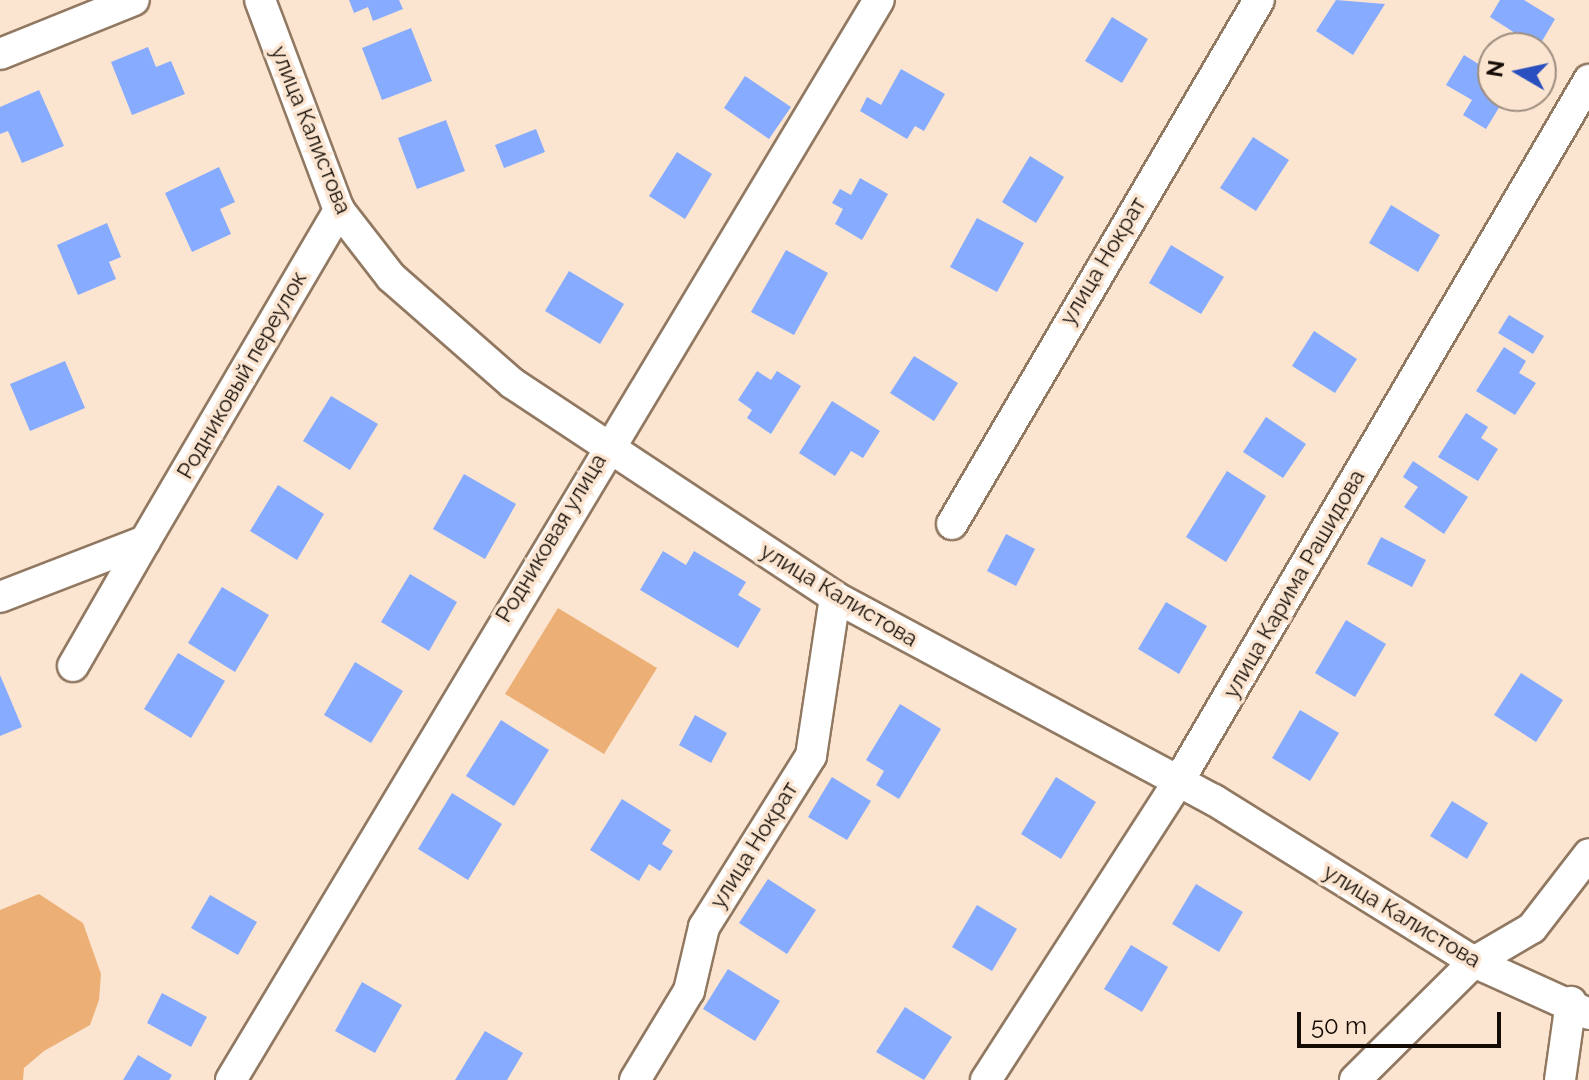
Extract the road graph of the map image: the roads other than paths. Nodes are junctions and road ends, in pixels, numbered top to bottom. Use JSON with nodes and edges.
{"nodes":[{"id":1,"x":134,"y":0,"type":"edge"},
{"id":2,"x":260,"y":0,"type":"edge"},
{"id":3,"x":879,"y":0,"type":"edge"},
{"id":4,"x":1259,"y":0,"type":"edge"},
{"id":5,"x":0,"y":54,"type":"edge"},
{"id":6,"x":1589,"y":80,"type":"edge"},
{"id":7,"x":339,"y":210,"type":"junction"},
{"id":8,"x":606,"y":446,"type":"junction"},
{"id":9,"x":952,"y":524,"type":"dead end"},
{"id":10,"x":145,"y":541,"type":"junction"},
{"id":11,"x":0,"y":597,"type":"edge"},
{"id":12,"x":835,"y":597,"type":"junction"},
{"id":13,"x":73,"y":666,"type":"dead end"},
{"id":14,"x":1177,"y":784,"type":"junction"},
{"id":15,"x":1589,"y":854,"type":"edge"},
{"id":16,"x":1474,"y":962,"type":"junction"},
{"id":17,"x":1580,"y":1008,"type":"edge"},
{"id":18,"x":231,"y":1080,"type":"edge"},
{"id":19,"x":635,"y":1080,"type":"edge"},
{"id":20,"x":986,"y":1080,"type":"edge"},
{"id":21,"x":1355,"y":1080,"type":"edge"},
{"id":22,"x":1560,"y":1080,"type":"edge"}],
"edges":[{"from":1,"to":5,"type":"street"},
{"from":2,"to":7,"type":"street","name":"улица Калистова"},
{"from":3,"to":8,"type":"street","name":"Родниковая улица"},
{"from":4,"to":9,"type":"street","name":"улица Нократ"},
{"from":6,"to":14,"type":"street","name":"улица Карима Рашидова"},
{"from":7,"to":8,"type":"street","name":"улица Калистова"},
{"from":7,"to":10,"type":"street","name":"Родниковый переулок"},
{"from":8,"to":12,"type":"street","name":"улица Калистова"},
{"from":8,"to":18,"type":"street","name":"Родниковая улица"},
{"from":10,"to":11,"type":"street"},
{"from":10,"to":13,"type":"street","name":"Родниковый переулок"},
{"from":12,"to":14,"type":"street","name":"улица Калистова"},
{"from":12,"to":19,"type":"street","name":"улица Нократ"},
{"from":14,"to":16,"type":"street","name":"улица Калистова"},
{"from":14,"to":20,"type":"street","name":"улица Карима Рашидова"},
{"from":15,"to":16,"type":"street"},
{"from":16,"to":17,"type":"street","name":"улица Калистова"},
{"from":16,"to":21,"type":"street"},
{"from":17,"to":22,"type":"street"}]}
